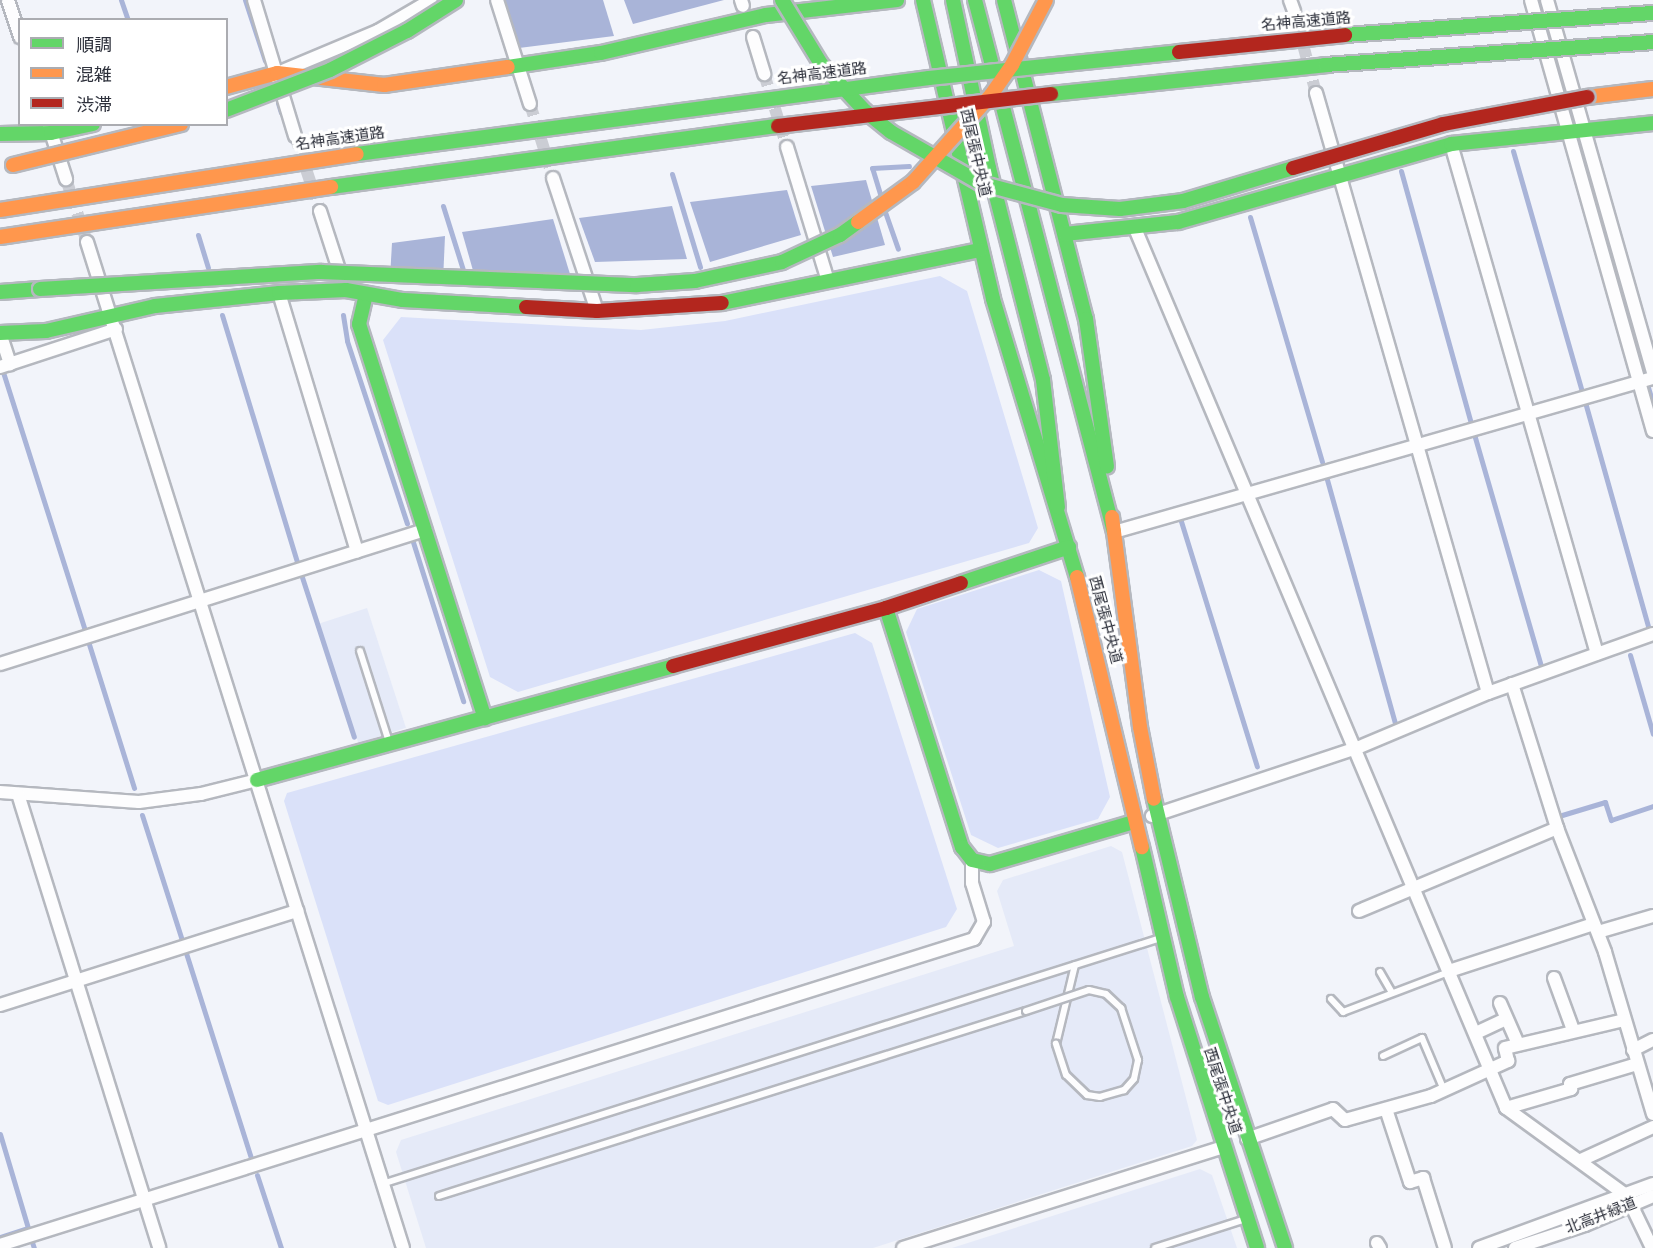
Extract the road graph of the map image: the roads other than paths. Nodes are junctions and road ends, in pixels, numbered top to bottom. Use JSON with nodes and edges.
{"nodes":[{"id":1,"x":8,"y":0,"type":"edge"},
{"id":2,"x":254,"y":0,"type":"edge"},
{"id":3,"x":431,"y":0,"type":"edge"},
{"id":4,"x":456,"y":0,"type":"edge"},
{"id":5,"x":497,"y":0,"type":"edge"},
{"id":6,"x":782,"y":0,"type":"edge"},
{"id":7,"x":897,"y":0,"type":"edge"},
{"id":8,"x":923,"y":0,"type":"edge"},
{"id":9,"x":953,"y":0,"type":"edge"},
{"id":10,"x":975,"y":0,"type":"edge"},
{"id":11,"x":1004,"y":0,"type":"edge"},
{"id":12,"x":1046,"y":0,"type":"edge"},
{"id":13,"x":1531,"y":0,"type":"edge"},
{"id":14,"x":1546,"y":0,"type":"edge"},
{"id":15,"x":1653,"y":13,"type":"edge"},
{"id":16,"x":18,"y":31,"type":"edge"},
{"id":17,"x":753,"y":36,"type":"dead end"},
{"id":18,"x":1653,"y":42,"type":"edge"},
{"id":19,"x":519,"y":67,"type":"junction"},
{"id":20,"x":277,"y":73,"type":"junction"},
{"id":21,"x":764,"y":74,"type":"tunnel mouth"},
{"id":22,"x":228,"y":86,"type":"edge"},
{"id":23,"x":1653,"y":89,"type":"edge"},
{"id":24,"x":1316,"y":93,"type":"tunnel mouth"},
{"id":25,"x":530,"y":104,"type":"tunnel mouth"},
{"id":26,"x":228,"y":109,"type":"edge"},
{"id":27,"x":1653,"y":123,"type":"edge"},
{"id":28,"x":76,"y":126,"type":"edge"},
{"id":29,"x":173,"y":126,"type":"edge"},
{"id":30,"x":50,"y":129,"type":"edge"},
{"id":31,"x":1584,"y":130,"type":"junction"},
{"id":32,"x":1569,"y":132,"type":"junction"},
{"id":33,"x":0,"y":134,"type":"edge"},
{"id":34,"x":295,"y":136,"type":"tunnel mouth"},
{"id":35,"x":1451,"y":144,"type":"junction"},
{"id":36,"x":787,"y":147,"type":"tunnel mouth"},
{"id":37,"x":7,"y":166,"type":"edge"},
{"id":38,"x":1339,"y":174,"type":"junction"},
{"id":39,"x":554,"y":178,"type":"tunnel mouth"},
{"id":40,"x":66,"y":179,"type":"tunnel mouth"},
{"id":41,"x":0,"y":210,"type":"edge"},
{"id":42,"x":320,"y":211,"type":"tunnel mouth"},
{"id":43,"x":1134,"y":226,"type":"junction"},
{"id":44,"x":1065,"y":234,"type":"junction"},
{"id":45,"x":0,"y":237,"type":"edge"},
{"id":46,"x":87,"y":242,"type":"tunnel mouth"},
{"id":47,"x":980,"y":249,"type":"junction"},
{"id":48,"x":828,"y":281,"type":"junction"},
{"id":49,"x":346,"y":290,"type":"junction"},
{"id":50,"x":0,"y":292,"type":"edge"},
{"id":51,"x":279,"y":293,"type":"junction"},
{"id":52,"x":366,"y":294,"type":"junction"},
{"id":53,"x":597,"y":311,"type":"junction"},
{"id":54,"x":111,"y":314,"type":"junction"},
{"id":55,"x":116,"y":329,"type":"junction"},
{"id":56,"x":0,"y":333,"type":"edge"},
{"id":57,"x":5,"y":365,"type":"edge"},
{"id":58,"x":1653,"y":371,"type":"edge"},
{"id":59,"x":1653,"y":378,"type":"edge"},
{"id":60,"x":1639,"y":382,"type":"junction"},
{"id":61,"x":1528,"y":414,"type":"junction"},
{"id":62,"x":1653,"y":431,"type":"edge"},
{"id":63,"x":1416,"y":446,"type":"junction"},
{"id":64,"x":1246,"y":494,"type":"junction"},
{"id":65,"x":1058,"y":507,"type":"junction"},
{"id":66,"x":425,"y":530,"type":"junction"},
{"id":67,"x":1114,"y":532,"type":"junction"},
{"id":68,"x":1069,"y":547,"type":"junction"},
{"id":69,"x":357,"y":550,"type":"junction"},
{"id":70,"x":200,"y":600,"type":"junction"},
{"id":71,"x":886,"y":608,"type":"junction"},
{"id":72,"x":1653,"y":634,"type":"edge"},
{"id":73,"x":360,"y":651,"type":"dead end"},
{"id":74,"x":1597,"y":654,"type":"junction"},
{"id":75,"x":0,"y":664,"type":"edge"},
{"id":76,"x":1512,"y":684,"type":"junction"},
{"id":77,"x":1488,"y":693,"type":"junction"},
{"id":78,"x":485,"y":718,"type":"junction"},
{"id":79,"x":390,"y":745,"type":"junction"},
{"id":80,"x":1357,"y":748,"type":"junction"},
{"id":81,"x":256,"y":780,"type":"junction"},
{"id":82,"x":1,"y":789,"type":"edge"},
{"id":83,"x":18,"y":794,"type":"junction"},
{"id":84,"x":1157,"y":815,"type":"junction"},
{"id":85,"x":1134,"y":822,"type":"junction"},
{"id":86,"x":1557,"y":828,"type":"junction"},
{"id":87,"x":972,"y":860,"type":"junction"},
{"id":88,"x":1414,"y":887,"type":"junction"},
{"id":89,"x":297,"y":911,"type":"junction"},
{"id":90,"x":1359,"y":911,"type":"dead end"},
{"id":91,"x":1653,"y":916,"type":"edge"},
{"id":92,"x":1596,"y":928,"type":"junction"},
{"id":93,"x":1162,"y":938,"type":"junction"},
{"id":94,"x":1075,"y":965,"type":"junction"},
{"id":95,"x":1449,"y":971,"type":"junction"},
{"id":96,"x":1380,"y":972,"type":"dead end"},
{"id":97,"x":1554,"y":978,"type":"dead end"},
{"id":98,"x":75,"y":981,"type":"junction"},
{"id":99,"x":1392,"y":993,"type":"junction"},
{"id":100,"x":1330,"y":999,"type":"dead end"},
{"id":101,"x":1500,"y":1003,"type":"dead end"},
{"id":102,"x":0,"y":1005,"type":"edge"},
{"id":103,"x":1506,"y":1019,"type":"junction"},
{"id":104,"x":1624,"y":1020,"type":"junction"},
{"id":105,"x":1573,"y":1030,"type":"junction"},
{"id":106,"x":1476,"y":1033,"type":"junction"},
{"id":107,"x":1653,"y":1040,"type":"edge"},
{"id":108,"x":1518,"y":1044,"type":"junction"},
{"id":109,"x":1632,"y":1050,"type":"junction"},
{"id":110,"x":1383,"y":1056,"type":"dead end"},
{"id":111,"x":1637,"y":1064,"type":"junction"},
{"id":112,"x":1490,"y":1068,"type":"junction"},
{"id":113,"x":1444,"y":1090,"type":"junction"},
{"id":114,"x":1506,"y":1108,"type":"junction"},
{"id":115,"x":1386,"y":1109,"type":"junction"},
{"id":116,"x":1653,"y":1114,"type":"edge"},
{"id":117,"x":1653,"y":1127,"type":"edge"},
{"id":118,"x":364,"y":1129,"type":"junction"},
{"id":119,"x":1247,"y":1139,"type":"junction"},
{"id":120,"x":1223,"y":1147,"type":"junction"},
{"id":121,"x":1581,"y":1161,"type":"junction"},
{"id":122,"x":382,"y":1184,"type":"junction"},
{"id":123,"x":1653,"y":1184,"type":"edge"},
{"id":124,"x":439,"y":1196,"type":"dead end"},
{"id":125,"x":1653,"y":1196,"type":"edge"},
{"id":126,"x":143,"y":1198,"type":"junction"},
{"id":127,"x":1630,"y":1200,"type":"junction"},
{"id":128,"x":1247,"y":1219,"type":"junction"},
{"id":129,"x":0,"y":1245,"type":"edge"},
{"id":130,"x":159,"y":1248,"type":"edge"},
{"id":131,"x":403,"y":1248,"type":"edge"},
{"id":132,"x":903,"y":1248,"type":"edge"},
{"id":133,"x":1155,"y":1248,"type":"edge"},
{"id":134,"x":1257,"y":1248,"type":"edge"},
{"id":135,"x":1285,"y":1248,"type":"edge"},
{"id":136,"x":1445,"y":1248,"type":"edge"},
{"id":137,"x":1479,"y":1248,"type":"edge"},
{"id":138,"x":1515,"y":1248,"type":"edge"},
{"id":139,"x":1652,"y":1248,"type":"edge"}],
"edges":[{"from":1,"to":16,"type":"street"},
{"from":2,"to":20,"type":"street"},
{"from":3,"to":20,"type":"street"},
{"from":4,"to":26,"type":"main road","bridge":true},
{"from":5,"to":19,"type":"street"},
{"from":6,"to":23,"type":"main road","bridge":true},
{"from":7,"to":19,"type":"main road"},
{"from":8,"to":47,"type":"main road","name":"西尾張中央道"},
{"from":9,"to":65,"type":"main road"},
{"from":10,"to":67,"type":"main road"},
{"from":11,"to":44,"type":"main road","name":"西尾張中央道"},
{"from":12,"to":50,"type":"main road","bridge":true},
{"from":13,"to":32,"type":"street"},
{"from":14,"to":31,"type":"street"},
{"from":15,"to":41,"type":"main road","name":"名神高速道路","bridge":true},
{"from":17,"to":21,"type":"street"},
{"from":18,"to":45,"type":"main road","bridge":true},
{"from":19,"to":20,"type":"main road"},
{"from":19,"to":25,"type":"street"},
{"from":20,"to":22,"type":"main road"},
{"from":20,"to":34,"type":"street"},
{"from":24,"to":38,"type":"street"},
{"from":27,"to":31,"type":"main road"},
{"from":28,"to":30,"type":"main road"},
{"from":29,"to":37,"type":"main road","bridge":true},
{"from":30,"to":33,"type":"main road"},
{"from":30,"to":40,"type":"street"},
{"from":31,"to":32,"type":"main road"},
{"from":31,"to":58,"type":"street"},
{"from":32,"to":35,"type":"main road"},
{"from":32,"to":60,"type":"street"},
{"from":35,"to":38,"type":"main road"},
{"from":35,"to":61,"type":"street"},
{"from":36,"to":48,"type":"street"},
{"from":38,"to":43,"type":"main road"},
{"from":38,"to":63,"type":"street"},
{"from":39,"to":53,"type":"street"},
{"from":42,"to":49,"type":"street"},
{"from":43,"to":44,"type":"main road"},
{"from":43,"to":64,"type":"street"},
{"from":44,"to":67,"type":"main road","name":"西尾張中央道"},
{"from":46,"to":54,"type":"street"},
{"from":47,"to":48,"type":"main road"},
{"from":47,"to":65,"type":"main road","name":"西尾張中央道"},
{"from":48,"to":53,"type":"main road"},
{"from":49,"to":51,"type":"main road"},
{"from":49,"to":52,"type":"main road"},
{"from":51,"to":54,"type":"main road"},
{"from":51,"to":69,"type":"street"},
{"from":52,"to":53,"type":"main road"},
{"from":52,"to":66,"type":"main road"},
{"from":54,"to":55,"type":"street"},
{"from":54,"to":56,"type":"main road"},
{"from":55,"to":57,"type":"street"},
{"from":55,"to":70,"type":"street"},
{"from":56,"to":57,"type":"street"},
{"from":59,"to":60,"type":"street"},
{"from":60,"to":61,"type":"street"},
{"from":60,"to":62,"type":"street"},
{"from":61,"to":63,"type":"street"},
{"from":61,"to":74,"type":"street"},
{"from":63,"to":64,"type":"street"},
{"from":63,"to":77,"type":"street"},
{"from":64,"to":67,"type":"street"},
{"from":64,"to":80,"type":"street"},
{"from":65,"to":68,"type":"main road","name":"西尾張中央道"},
{"from":66,"to":69,"type":"street"},
{"from":66,"to":78,"type":"main road"},
{"from":67,"to":84,"type":"main road","name":"西尾張中央道"},
{"from":68,"to":71,"type":"main road"},
{"from":68,"to":85,"type":"main road","name":"西尾張中央道"},
{"from":69,"to":70,"type":"street"},
{"from":70,"to":75,"type":"street"},
{"from":70,"to":81,"type":"street"},
{"from":71,"to":78,"type":"main road"},
{"from":71,"to":87,"type":"main road"},
{"from":72,"to":74,"type":"street"},
{"from":73,"to":79,"type":"lane"},
{"from":74,"to":76,"type":"street"},
{"from":76,"to":77,"type":"street"},
{"from":76,"to":86,"type":"street"},
{"from":77,"to":80,"type":"street"},
{"from":78,"to":79,"type":"main road"},
{"from":79,"to":81,"type":"main road"},
{"from":80,"to":84,"type":"street"},
{"from":80,"to":88,"type":"street"},
{"from":81,"to":83,"type":"street"},
{"from":81,"to":89,"type":"street"},
{"from":82,"to":83,"type":"street"},
{"from":83,"to":98,"type":"street"},
{"from":84,"to":85,"type":"street"},
{"from":84,"to":119,"type":"main road","name":"西尾張中央道"},
{"from":85,"to":87,"type":"main road"},
{"from":85,"to":93,"type":"main road","name":"西尾張中央道"},
{"from":86,"to":88,"type":"street"},
{"from":86,"to":92,"type":"street"},
{"from":87,"to":118,"type":"street"},
{"from":88,"to":90,"type":"street"},
{"from":88,"to":95,"type":"street"},
{"from":89,"to":98,"type":"street"},
{"from":89,"to":118,"type":"street"},
{"from":91,"to":92,"type":"street"},
{"from":92,"to":95,"type":"street"},
{"from":92,"to":104,"type":"street"},
{"from":93,"to":94,"type":"lane"},
{"from":93,"to":120,"type":"main road","name":"西尾張中央道"},
{"from":94,"to":122,"type":"lane"},
{"from":94,"to":124,"type":"lane","bridge":true},
{"from":95,"to":99,"type":"lane"},
{"from":95,"to":106,"type":"street"},
{"from":96,"to":99,"type":"lane"},
{"from":97,"to":105,"type":"street"},
{"from":98,"to":102,"type":"street"},
{"from":98,"to":126,"type":"street"},
{"from":99,"to":100,"type":"lane"},
{"from":101,"to":103,"type":"street"},
{"from":103,"to":106,"type":"street"},
{"from":103,"to":108,"type":"street"},
{"from":104,"to":105,"type":"street"},
{"from":104,"to":109,"type":"street"},
{"from":105,"to":108,"type":"street"},
{"from":106,"to":112,"type":"street"},
{"from":107,"to":109,"type":"street"},
{"from":108,"to":112,"type":"street"},
{"from":109,"to":111,"type":"street"},
{"from":110,"to":113,"type":"lane"},
{"from":111,"to":114,"type":"street"},
{"from":111,"to":116,"type":"street"},
{"from":112,"to":113,"type":"street"},
{"from":112,"to":114,"type":"street"},
{"from":113,"to":115,"type":"street"},
{"from":114,"to":121,"type":"street"},
{"from":115,"to":119,"type":"street"},
{"from":115,"to":136,"type":"street"},
{"from":117,"to":121,"type":"street"},
{"from":118,"to":122,"type":"street"},
{"from":118,"to":126,"type":"street"},
{"from":119,"to":135,"type":"main road","name":"西尾張中央道"},
{"from":120,"to":128,"type":"main road","name":"西尾張中央道"},
{"from":120,"to":132,"type":"street"},
{"from":121,"to":127,"type":"street"},
{"from":122,"to":131,"type":"street"},
{"from":123,"to":127,"type":"street"},
{"from":125,"to":127,"type":"street","name":"北高井緑道"},
{"from":126,"to":129,"type":"street"},
{"from":126,"to":130,"type":"street"},
{"from":127,"to":137,"type":"street"},
{"from":127,"to":138,"type":"street","name":"北高井緑道"},
{"from":127,"to":139,"type":"street"},
{"from":128,"to":133,"type":"lane"},
{"from":128,"to":134,"type":"main road","name":"西尾張中央道"}]}
